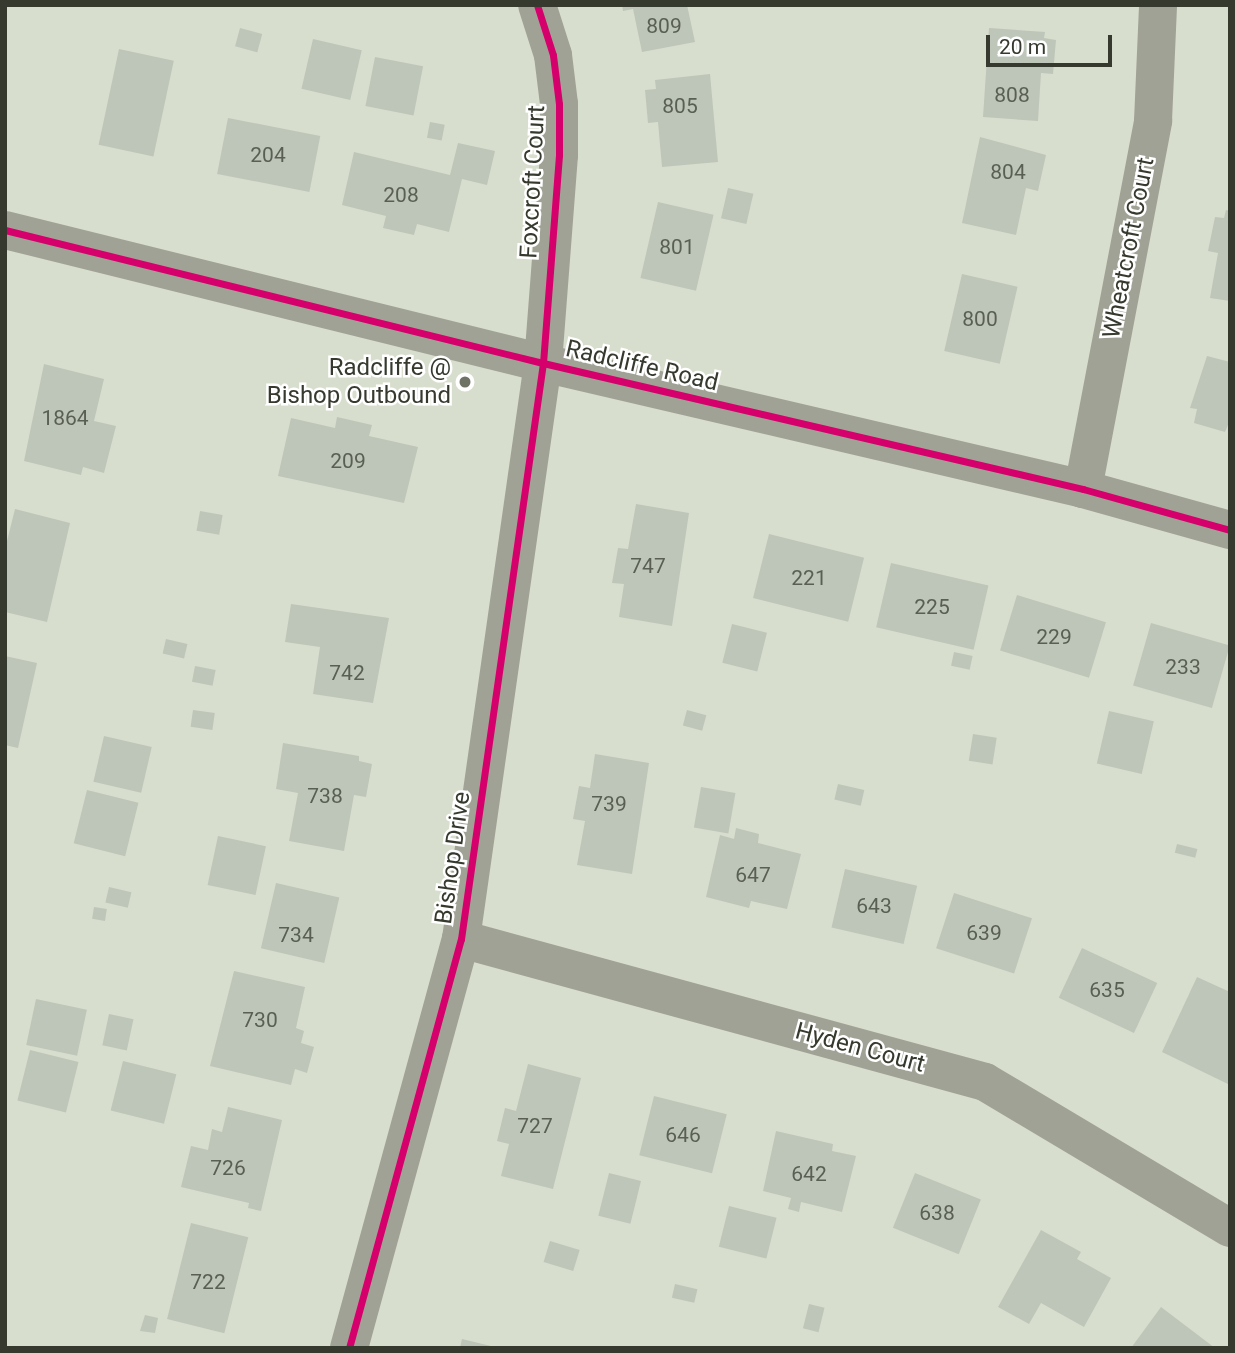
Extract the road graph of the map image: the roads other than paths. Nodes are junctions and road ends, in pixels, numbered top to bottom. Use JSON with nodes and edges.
{"nodes":[{"id":1,"x":537,"y":5,"type":"edge"},
{"id":2,"x":1158,"y":5,"type":"edge"},
{"id":3,"x":5,"y":230,"type":"edge"},
{"id":4,"x":543,"y":363,"type":"junction"},
{"id":5,"x":1083,"y":489,"type":"junction"},
{"id":6,"x":1230,"y":530,"type":"edge"},
{"id":7,"x":461,"y":939,"type":"junction"},
{"id":8,"x":1230,"y":1228,"type":"edge"},
{"id":9,"x":349,"y":1348,"type":"edge"}],
"edges":[{"from":1,"to":4,"type":"street","name":"Foxcroft Court"},
{"from":2,"to":5,"type":"street","name":"Wheatcroft Court"},
{"from":3,"to":4,"type":"street","name":"Radcliffe Road"},
{"from":4,"to":5,"type":"street","name":"Radcliffe Road"},
{"from":4,"to":7,"type":"street","name":"Bishop Drive"},
{"from":5,"to":6,"type":"street","name":"Radcliffe Road"},
{"from":7,"to":8,"type":"street","name":"Hyden Court"},
{"from":7,"to":9,"type":"street","name":"Bishop Drive"}]}
